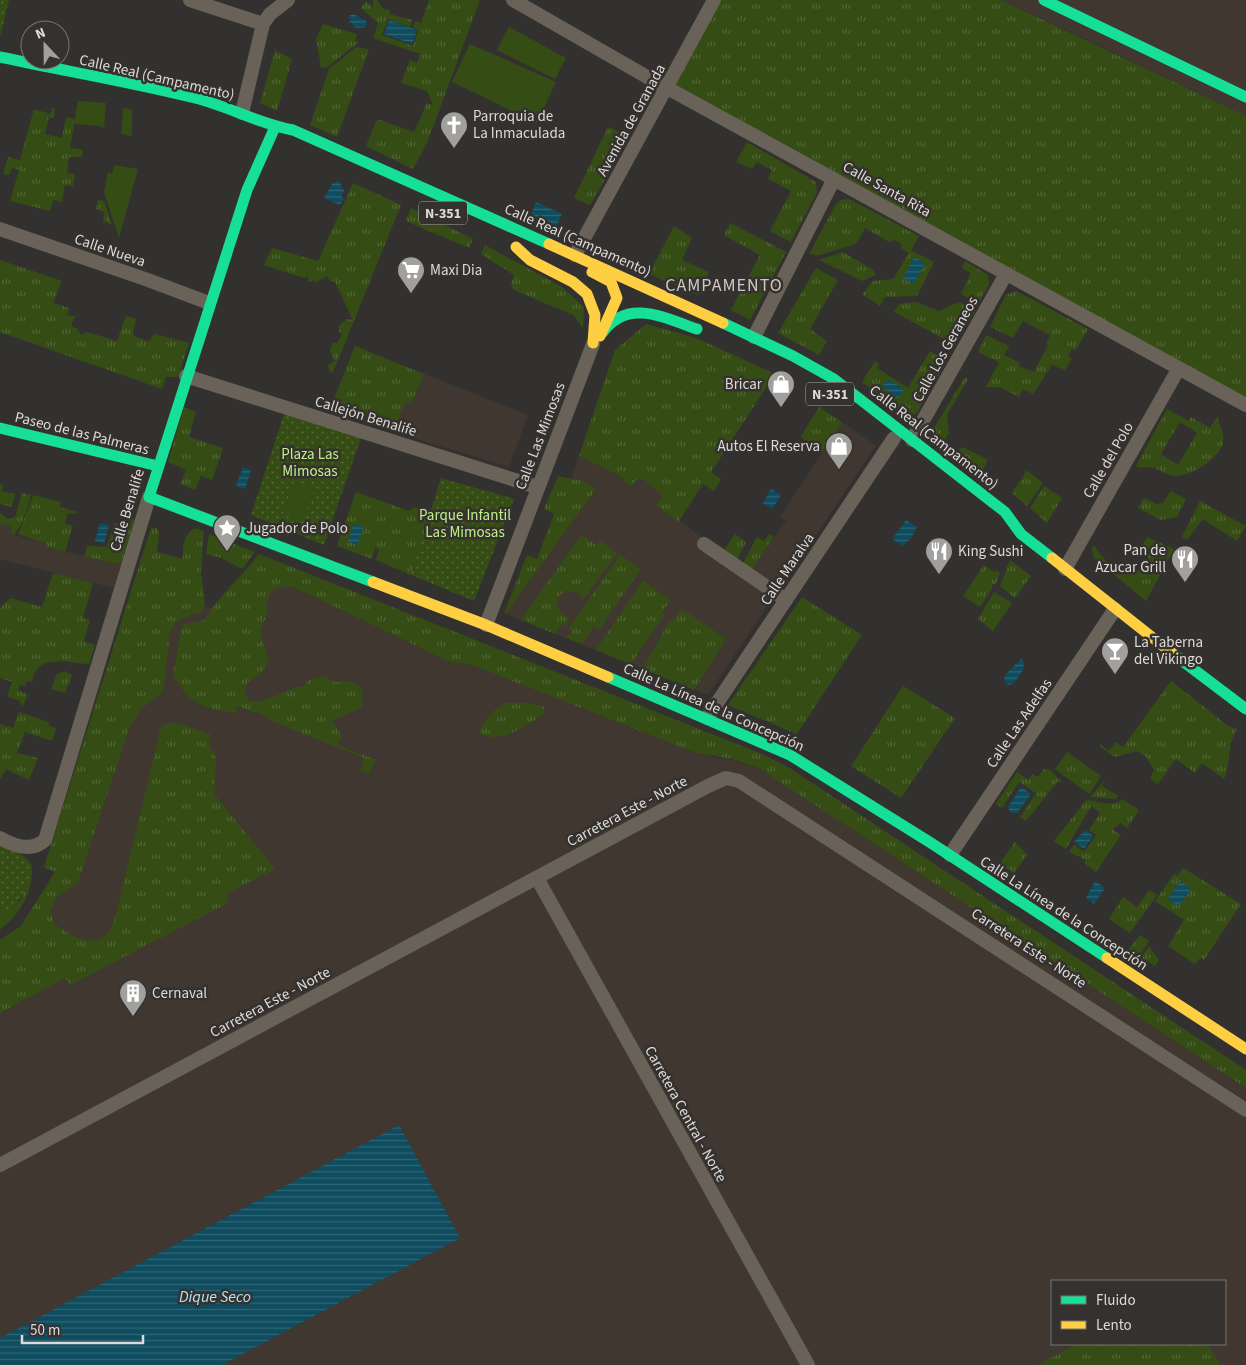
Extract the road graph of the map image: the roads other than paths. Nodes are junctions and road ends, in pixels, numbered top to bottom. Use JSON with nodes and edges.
{"nodes":[{"id":1,"x":190,"y":0,"type":"edge"},
{"id":2,"x":288,"y":0,"type":"edge"},
{"id":3,"x":513,"y":0,"type":"edge"},
{"id":4,"x":714,"y":0,"type":"edge"},
{"id":5,"x":1044,"y":0,"type":"edge"},
{"id":6,"x":262,"y":24,"type":"junction"},
{"id":7,"x":0,"y":57,"type":"edge"},
{"id":8,"x":667,"y":88,"type":"junction"},
{"id":9,"x":1246,"y":97,"type":"edge"},
{"id":10,"x":242,"y":113,"type":"junction"},
{"id":11,"x":275,"y":127,"type":"junction"},
{"id":12,"x":346,"y":167,"type":"dead end"},
{"id":13,"x":834,"y":179,"type":"junction"},
{"id":14,"x":409,"y":181,"type":"junction"},
{"id":15,"x":0,"y":229,"type":"edge"},
{"id":16,"x":575,"y":255,"type":"junction"},
{"id":17,"x":1006,"y":274,"type":"junction"},
{"id":18,"x":615,"y":291,"type":"junction"},
{"id":19,"x":209,"y":304,"type":"junction"},
{"id":20,"x":596,"y":337,"type":"junction"},
{"id":21,"x":754,"y":337,"type":"junction"},
{"id":22,"x":1179,"y":368,"type":"junction"},
{"id":23,"x":186,"y":376,"type":"junction"},
{"id":24,"x":846,"y":404,"type":"dead end"},
{"id":25,"x":1246,"y":405,"type":"edge"},
{"id":26,"x":0,"y":428,"type":"edge"},
{"id":27,"x":894,"y":438,"type":"junction"},
{"id":28,"x":912,"y":440,"type":"junction"},
{"id":29,"x":158,"y":466,"type":"junction"},
{"id":30,"x":537,"y":487,"type":"junction"},
{"id":31,"x":149,"y":497,"type":"junction"},
{"id":32,"x":1022,"y":534,"type":"junction"},
{"id":33,"x":704,"y":544,"type":"dead end"},
{"id":34,"x":1065,"y":569,"type":"junction"},
{"id":35,"x":786,"y":600,"type":"junction"},
{"id":36,"x":1115,"y":609,"type":"junction"},
{"id":37,"x":486,"y":625,"type":"junction"},
{"id":38,"x":1246,"y":709,"type":"edge"},
{"id":39,"x":707,"y":718,"type":"junction"},
{"id":40,"x":0,"y":838,"type":"edge"},
{"id":41,"x":950,"y":855,"type":"junction"},
{"id":42,"x":537,"y":878,"type":"junction"},
{"id":43,"x":1246,"y":1049,"type":"edge"},
{"id":44,"x":1246,"y":1110,"type":"edge"},
{"id":45,"x":0,"y":1165,"type":"edge"},
{"id":46,"x":808,"y":1365,"type":"edge"}],
"edges":[{"from":1,"to":6,"type":"street"},
{"from":2,"to":6,"type":"street"},
{"from":3,"to":8,"type":"street","name":"Calle Santa Rita"},
{"from":4,"to":8,"type":"street","name":"Avenida de Granada"},
{"from":5,"to":9,"type":"main road"},
{"from":6,"to":10,"type":"street"},
{"from":7,"to":10,"type":"main road","name":"Calle Real (Campamento)","number":"N-351"},
{"from":8,"to":13,"type":"street","name":"Calle Santa Rita"},
{"from":8,"to":16,"type":"street","name":"Avenida de Granada"},
{"from":10,"to":11,"type":"main road","name":"Calle Real (Campamento)","number":"N-351"},
{"from":11,"to":12,"type":"main road","name":"Calle Real (Campamento)","number":"N-351"},
{"from":11,"to":14,"type":"main road","name":"Calle Real (Campamento)","number":"N-351"},
{"from":11,"to":19,"type":"main road","name":"Calle Benalife"},
{"from":13,"to":17,"type":"street","name":"Calle Santa Rita"},
{"from":13,"to":21,"type":"street"},
{"from":14,"to":16,"type":"main road","name":"Calle Real (Campamento)","number":"N-351"},
{"from":14,"to":18,"type":"main road"},
{"from":15,"to":19,"type":"street","name":"Calle Nueva"},
{"from":16,"to":21,"type":"main road","name":"Calle Real (Campamento)","number":"N-351"},
{"from":17,"to":22,"type":"street","name":"Calle Santa Rita"},
{"from":17,"to":28,"type":"street","name":"Calle Los Geraneos"},
{"from":18,"to":20,"type":"main road"},
{"from":18,"to":20,"type":"main road","name":"Calle Real (Campamento)"},
{"from":18,"to":20,"type":"main road","name":"Calle Real (Campamento)"},
{"from":18,"to":21,"type":"main road"},
{"from":19,"to":23,"type":"main road","name":"Calle Benalife"},
{"from":20,"to":30,"type":"street","name":"Calle Las Mimosas"},
{"from":21,"to":28,"type":"main road","name":"Calle Real (Campamento)","number":"N-351"},
{"from":22,"to":25,"type":"street","name":"Calle Santa Rita"},
{"from":22,"to":34,"type":"street","name":"Calle del Polo"},
{"from":23,"to":29,"type":"main road","name":"Calle Benalife"},
{"from":23,"to":30,"type":"street","name":"Callejón Benalife"},
{"from":24,"to":27,"type":"main road","name":"Calle Real (Campamento)","number":"N-351"},
{"from":26,"to":29,"type":"main road","name":"Paseo de las Palmeras"},
{"from":27,"to":32,"type":"main road","name":"Calle Real (Campamento)","number":"N-351"},
{"from":27,"to":35,"type":"street","name":"Calle Maralva"},
{"from":28,"to":32,"type":"main road","name":"Calle Real (Campamento)","number":"N-351"},
{"from":29,"to":31,"type":"main road","name":"Calle Benalife"},
{"from":30,"to":37,"type":"street","name":"Calle Las Mimosas"},
{"from":31,"to":37,"type":"main road","name":"Calle La Línea de la Concepción"},
{"from":31,"to":40,"type":"street","name":"Calle Benalife"},
{"from":32,"to":34,"type":"main road","name":"Calle Real (Campamento)","number":"N-351"},
{"from":33,"to":35,"type":"street"},
{"from":34,"to":36,"type":"main road","name":"Calle Real (Campamento)","number":"N-351"},
{"from":35,"to":39,"type":"street","name":"Calle Maralva"},
{"from":36,"to":38,"type":"main road","name":"Calle Real (Campamento)","number":"N-351"},
{"from":36,"to":41,"type":"street","name":"Calle Las Adelfas"},
{"from":37,"to":39,"type":"main road","name":"Calle La Línea de la Concepción"},
{"from":39,"to":41,"type":"main road","name":"Calle La Línea de la Concepción"},
{"from":41,"to":43,"type":"main road","name":"Calle La Línea de la Concepción"},
{"from":42,"to":44,"type":"street","name":"Carretera Este - Norte"},
{"from":42,"to":45,"type":"street","name":"Carretera Este - Norte"},
{"from":42,"to":46,"type":"street","name":"Carretera Central - Norte"}]}
